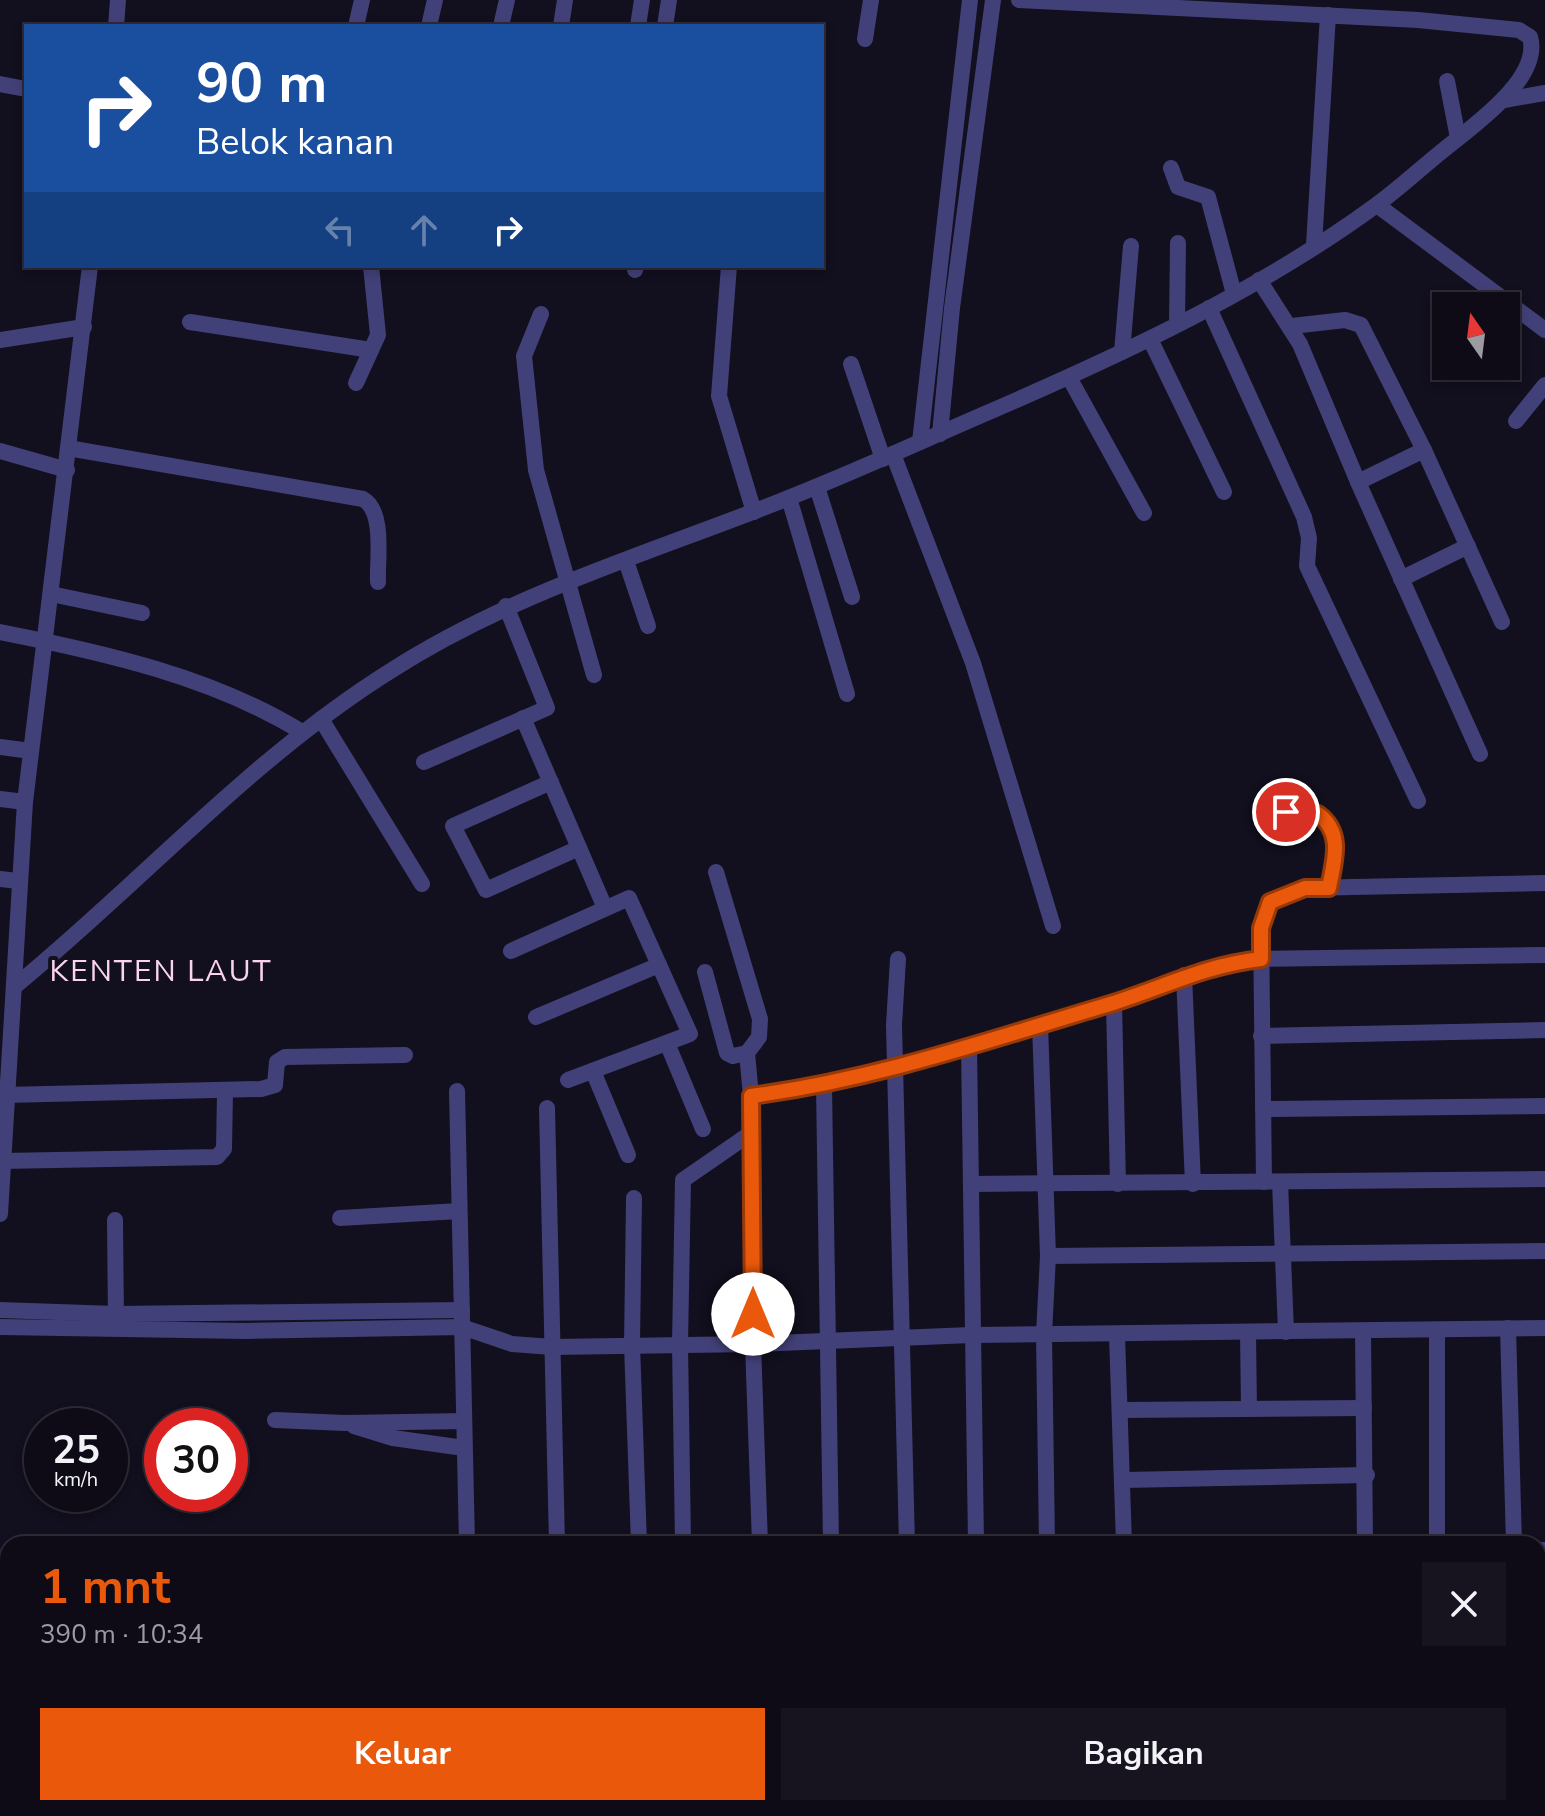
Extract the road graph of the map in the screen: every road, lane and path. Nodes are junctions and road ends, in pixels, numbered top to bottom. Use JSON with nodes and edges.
{"nodes":[{"id":1,"x":118,"y":0,"type":"edge"},
{"id":2,"x":362,"y":0,"type":"edge"},
{"id":3,"x":435,"y":0,"type":"edge"},
{"id":4,"x":507,"y":0,"type":"edge"},
{"id":5,"x":565,"y":0,"type":"edge"},
{"id":6,"x":642,"y":0,"type":"edge"},
{"id":7,"x":669,"y":0,"type":"edge"},
{"id":8,"x":871,"y":0,"type":"edge"},
{"id":9,"x":970,"y":0,"type":"edge"},
{"id":10,"x":993,"y":0,"type":"edge"},
{"id":11,"x":1019,"y":0,"type":"edge"},
{"id":12,"x":1118,"y":2,"type":"edge"},
{"id":13,"x":1328,"y":15,"type":"junction"},
{"id":14,"x":116,"y":24,"type":"edge"},
{"id":15,"x":356,"y":24,"type":"edge"},
{"id":16,"x":429,"y":24,"type":"edge"},
{"id":17,"x":501,"y":24,"type":"edge"},
{"id":18,"x":561,"y":24,"type":"edge"},
{"id":19,"x":638,"y":24,"type":"edge"},
{"id":20,"x":665,"y":24,"type":"edge"},
{"id":21,"x":865,"y":39,"type":"dead end"},
{"id":22,"x":1447,"y":81,"type":"dead end"},
{"id":23,"x":0,"y":84,"type":"edge"},
{"id":24,"x":24,"y":89,"type":"edge"},
{"id":25,"x":1545,"y":93,"type":"edge"},
{"id":26,"x":1504,"y":100,"type":"junction"},
{"id":27,"x":1458,"y":138,"type":"junction"},
{"id":28,"x":1171,"y":168,"type":"dead end"},
{"id":29,"x":1377,"y":205,"type":"junction"},
{"id":30,"x":1178,"y":243,"type":"dead end"},
{"id":31,"x":1314,"y":245,"type":"junction"},
{"id":32,"x":1131,"y":246,"type":"dead end"},
{"id":33,"x":90,"y":268,"type":"edge"},
{"id":34,"x":371,"y":268,"type":"edge"},
{"id":35,"x":729,"y":268,"type":"edge"},
{"id":36,"x":1259,"y":280,"type":"junction"},
{"id":37,"x":1234,"y":294,"type":"junction"},
{"id":38,"x":1209,"y":308,"type":"junction"},
{"id":39,"x":541,"y":314,"type":"dead end"},
{"id":40,"x":190,"y":322,"type":"dead end"},
{"id":41,"x":1177,"y":324,"type":"junction"},
{"id":42,"x":1292,"y":326,"type":"junction"},
{"id":43,"x":84,"y":327,"type":"junction"},
{"id":44,"x":1545,"y":329,"type":"edge"},
{"id":45,"x":1150,"y":339,"type":"junction"},
{"id":46,"x":0,"y":340,"type":"edge"},
{"id":47,"x":371,"y":350,"type":"junction"},
{"id":48,"x":1122,"y":352,"type":"junction"},
{"id":49,"x":851,"y":364,"type":"dead end"},
{"id":50,"x":1070,"y":379,"type":"junction"},
{"id":51,"x":356,"y":383,"type":"dead end"},
{"id":52,"x":1545,"y":385,"type":"edge"},
{"id":53,"x":1516,"y":421,"type":"dead end"},
{"id":54,"x":940,"y":434,"type":"junction"},
{"id":55,"x":920,"y":442,"type":"junction"},
{"id":56,"x":68,"y":448,"type":"junction"},
{"id":57,"x":1424,"y":450,"type":"junction"},
{"id":58,"x":0,"y":451,"type":"edge"},
{"id":59,"x":888,"y":456,"type":"junction"},
{"id":60,"x":67,"y":470,"type":"junction"},
{"id":61,"x":1358,"y":482,"type":"junction"},
{"id":62,"x":817,"y":487,"type":"junction"},
{"id":63,"x":1224,"y":492,"type":"dead end"},
{"id":64,"x":789,"y":498,"type":"junction"},
{"id":65,"x":754,"y":512,"type":"junction"},
{"id":66,"x":1144,"y":513,"type":"dead end"},
{"id":67,"x":1468,"y":546,"type":"junction"},
{"id":68,"x":626,"y":561,"type":"junction"},
{"id":69,"x":1401,"y":579,"type":"junction"},
{"id":70,"x":378,"y":582,"type":"dead end"},
{"id":71,"x":565,"y":582,"type":"junction"},
{"id":72,"x":51,"y":594,"type":"junction"},
{"id":73,"x":852,"y":597,"type":"dead end"},
{"id":74,"x":506,"y":606,"type":"junction"},
{"id":75,"x":142,"y":613,"type":"dead end"},
{"id":76,"x":1502,"y":622,"type":"dead end"},
{"id":77,"x":648,"y":626,"type":"dead end"},
{"id":78,"x":0,"y":632,"type":"edge"},
{"id":79,"x":42,"y":640,"type":"junction"},
{"id":80,"x":594,"y":675,"type":"dead end"},
{"id":81,"x":847,"y":694,"type":"dead end"},
{"id":82,"x":523,"y":718,"type":"junction"},
{"id":83,"x":321,"y":719,"type":"junction"},
{"id":84,"x":302,"y":732,"type":"junction"},
{"id":85,"x":0,"y":747,"type":"edge"},
{"id":86,"x":31,"y":751,"type":"junction"},
{"id":87,"x":1480,"y":754,"type":"dead end"},
{"id":88,"x":424,"y":762,"type":"dead end"},
{"id":89,"x":551,"y":782,"type":"junction"},
{"id":90,"x":0,"y":799,"type":"edge"},
{"id":91,"x":1418,"y":801,"type":"dead end"},
{"id":92,"x":25,"y":802,"type":"junction"},
{"id":93,"x":1286,"y":812,"type":"dead end"},
{"id":94,"x":579,"y":848,"type":"junction"},
{"id":95,"x":716,"y":872,"type":"dead end"},
{"id":96,"x":0,"y":879,"type":"edge"},
{"id":97,"x":18,"y":881,"type":"junction"},
{"id":98,"x":1545,"y":883,"type":"edge"},
{"id":99,"x":422,"y":884,"type":"dead end"},
{"id":100,"x":1329,"y":888,"type":"junction"},
{"id":101,"x":605,"y":908,"type":"junction"},
{"id":102,"x":1053,"y":926,"type":"dead end"},
{"id":103,"x":511,"y":951,"type":"dead end"},
{"id":104,"x":1545,"y":955,"type":"edge"},
{"id":105,"x":898,"y":959,"type":"dead end"},
{"id":106,"x":1261,"y":959,"type":"junction"},
{"id":107,"x":659,"y":965,"type":"junction"},
{"id":108,"x":705,"y":972,"type":"dead end"},
{"id":109,"x":1184,"y":975,"type":"junction"},
{"id":110,"x":14,"y":987,"type":"junction"},
{"id":111,"x":1114,"y":1003,"type":"junction"},
{"id":112,"x":536,"y":1017,"type":"dead end"},
{"id":113,"x":1040,"y":1024,"type":"junction"},
{"id":114,"x":1545,"y":1030,"type":"edge"},
{"id":115,"x":1261,"y":1036,"type":"junction"},
{"id":116,"x":667,"y":1043,"type":"junction"},
{"id":117,"x":969,"y":1047,"type":"junction"},
{"id":118,"x":747,"y":1053,"type":"junction"},
{"id":119,"x":405,"y":1055,"type":"dead end"},
{"id":120,"x":896,"y":1070,"type":"junction"},
{"id":121,"x":593,"y":1071,"type":"junction"},
{"id":122,"x":568,"y":1080,"type":"dead end"},
{"id":123,"x":824,"y":1086,"type":"junction"},
{"id":124,"x":457,"y":1091,"type":"dead end"},
{"id":125,"x":225,"y":1092,"type":"junction"},
{"id":126,"x":5,"y":1095,"type":"junction"},
{"id":127,"x":751,"y":1096,"type":"junction"},
{"id":128,"x":1545,"y":1106,"type":"edge"},
{"id":129,"x":547,"y":1108,"type":"dead end"},
{"id":130,"x":1263,"y":1109,"type":"junction"},
{"id":131,"x":703,"y":1129,"type":"dead end"},
{"id":132,"x":751,"y":1133,"type":"junction"},
{"id":133,"x":628,"y":1155,"type":"dead end"},
{"id":134,"x":2,"y":1161,"type":"edge"},
{"id":135,"x":1545,"y":1179,"type":"edge"},
{"id":136,"x":1272,"y":1182,"type":"junction"},
{"id":137,"x":973,"y":1184,"type":"junction"},
{"id":138,"x":1118,"y":1184,"type":"junction"},
{"id":139,"x":1193,"y":1184,"type":"junction"},
{"id":140,"x":1045,"y":1186,"type":"junction"},
{"id":141,"x":634,"y":1198,"type":"dead end"},
{"id":142,"x":459,"y":1211,"type":"junction"},
{"id":143,"x":0,"y":1214,"type":"edge"},
{"id":144,"x":340,"y":1218,"type":"dead end"},
{"id":145,"x":115,"y":1220,"type":"dead end"},
{"id":146,"x":1545,"y":1251,"type":"edge"},
{"id":147,"x":1048,"y":1256,"type":"junction"},
{"id":148,"x":1284,"y":1256,"type":"junction"},
{"id":149,"x":0,"y":1310,"type":"edge"},
{"id":150,"x":462,"y":1310,"type":"junction"},
{"id":151,"x":244,"y":1312,"type":"junction"},
{"id":152,"x":190,"y":1313,"type":"junction"},
{"id":153,"x":116,"y":1322,"type":"junction"},
{"id":154,"x":0,"y":1327,"type":"edge"},
{"id":155,"x":462,"y":1327,"type":"junction"},
{"id":156,"x":1508,"y":1328,"type":"junction"},
{"id":157,"x":1545,"y":1328,"type":"edge"},
{"id":158,"x":193,"y":1331,"type":"junction"},
{"id":159,"x":246,"y":1331,"type":"junction"},
{"id":160,"x":1363,"y":1331,"type":"junction"},
{"id":161,"x":1437,"y":1331,"type":"junction"},
{"id":162,"x":1286,"y":1332,"type":"junction"},
{"id":163,"x":1248,"y":1333,"type":"junction"},
{"id":164,"x":1044,"y":1334,"type":"junction"},
{"id":165,"x":971,"y":1335,"type":"junction"},
{"id":166,"x":1117,"y":1335,"type":"junction"},
{"id":167,"x":899,"y":1339,"type":"junction"},
{"id":168,"x":828,"y":1341,"type":"junction"},
{"id":169,"x":680,"y":1344,"type":"junction"},
{"id":170,"x":753,"y":1344,"type":"junction"},
{"id":171,"x":632,"y":1345,"type":"junction"},
{"id":172,"x":552,"y":1347,"type":"junction"},
{"id":173,"x":1364,"y":1408,"type":"junction"},
{"id":174,"x":1249,"y":1409,"type":"junction"},
{"id":175,"x":1121,"y":1410,"type":"junction"},
{"id":176,"x":275,"y":1420,"type":"dead end"},
{"id":177,"x":464,"y":1421,"type":"junction"},
{"id":178,"x":345,"y":1423,"type":"junction"},
{"id":179,"x":464,"y":1448,"type":"junction"},
{"id":180,"x":1367,"y":1475,"type":"junction"},
{"id":181,"x":1124,"y":1480,"type":"junction"},
{"id":182,"x":467,"y":1536,"type":"edge"},
{"id":183,"x":557,"y":1536,"type":"edge"},
{"id":184,"x":639,"y":1536,"type":"edge"},
{"id":185,"x":683,"y":1536,"type":"edge"},
{"id":186,"x":760,"y":1536,"type":"edge"},
{"id":187,"x":831,"y":1536,"type":"edge"},
{"id":188,"x":907,"y":1536,"type":"edge"},
{"id":189,"x":976,"y":1536,"type":"edge"},
{"id":190,"x":1047,"y":1536,"type":"edge"},
{"id":191,"x":1124,"y":1536,"type":"edge"},
{"id":192,"x":1365,"y":1536,"type":"edge"},
{"id":193,"x":1437,"y":1536,"type":"edge"},
{"id":194,"x":1514,"y":1536,"type":"edge"}],
"edges":[{"from":1,"to":14,"type":"street"},
{"from":2,"to":15,"type":"street"},
{"from":3,"to":16,"type":"street"},
{"from":4,"to":17,"type":"street"},
{"from":5,"to":18,"type":"street"},
{"from":6,"to":19,"type":"street"},
{"from":7,"to":20,"type":"street"},
{"from":8,"to":21,"type":"street"},
{"from":9,"to":55,"type":"street"},
{"from":10,"to":54,"type":"street"},
{"from":11,"to":12,"type":"street"},
{"from":12,"to":13,"type":"street"},
{"from":13,"to":26,"type":"street"},
{"from":13,"to":31,"type":"street"},
{"from":22,"to":27,"type":"street"},
{"from":23,"to":24,"type":"street"},
{"from":25,"to":26,"type":"street"},
{"from":26,"to":27,"type":"street"},
{"from":27,"to":29,"type":"street"},
{"from":28,"to":37,"type":"street"},
{"from":29,"to":31,"type":"street"},
{"from":29,"to":44,"type":"street"},
{"from":30,"to":41,"type":"street"},
{"from":31,"to":36,"type":"street"},
{"from":32,"to":48,"type":"street"},
{"from":33,"to":43,"type":"street"},
{"from":34,"to":47,"type":"street"},
{"from":35,"to":65,"type":"street"},
{"from":36,"to":37,"type":"street"},
{"from":36,"to":42,"type":"street"},
{"from":37,"to":38,"type":"street"},
{"from":38,"to":41,"type":"street"},
{"from":38,"to":91,"type":"street"},
{"from":39,"to":71,"type":"street"},
{"from":40,"to":47,"type":"street"},
{"from":41,"to":45,"type":"street"},
{"from":42,"to":57,"type":"street"},
{"from":42,"to":61,"type":"street"},
{"from":43,"to":46,"type":"street"},
{"from":43,"to":56,"type":"street"},
{"from":45,"to":48,"type":"street"},
{"from":45,"to":63,"type":"street"},
{"from":47,"to":51,"type":"street"},
{"from":48,"to":50,"type":"street"},
{"from":49,"to":59,"type":"street"},
{"from":50,"to":54,"type":"street"},
{"from":50,"to":66,"type":"street"},
{"from":52,"to":53,"type":"street"},
{"from":54,"to":55,"type":"street"},
{"from":55,"to":59,"type":"street"},
{"from":56,"to":60,"type":"street"},
{"from":56,"to":70,"type":"street"},
{"from":57,"to":61,"type":"street"},
{"from":57,"to":67,"type":"street"},
{"from":58,"to":60,"type":"street"},
{"from":59,"to":62,"type":"street"},
{"from":59,"to":102,"type":"street"},
{"from":60,"to":72,"type":"street"},
{"from":61,"to":69,"type":"street"},
{"from":62,"to":64,"type":"street"},
{"from":62,"to":73,"type":"street"},
{"from":64,"to":65,"type":"street"},
{"from":64,"to":81,"type":"street"},
{"from":65,"to":68,"type":"street"},
{"from":67,"to":69,"type":"street"},
{"from":67,"to":76,"type":"street"},
{"from":68,"to":71,"type":"street"},
{"from":68,"to":77,"type":"street"},
{"from":69,"to":87,"type":"street"},
{"from":71,"to":74,"type":"street"},
{"from":71,"to":80,"type":"street"},
{"from":72,"to":75,"type":"street"},
{"from":72,"to":79,"type":"street"},
{"from":74,"to":82,"type":"street"},
{"from":74,"to":83,"type":"street"},
{"from":78,"to":79,"type":"street"},
{"from":79,"to":84,"type":"street"},
{"from":79,"to":86,"type":"street"},
{"from":82,"to":88,"type":"street"},
{"from":82,"to":89,"type":"street"},
{"from":83,"to":84,"type":"street"},
{"from":83,"to":99,"type":"street"},
{"from":84,"to":110,"type":"street"},
{"from":85,"to":86,"type":"street"},
{"from":86,"to":92,"type":"street"},
{"from":89,"to":94,"type":"street"},
{"from":89,"to":94,"type":"street"},
{"from":90,"to":92,"type":"street"},
{"from":92,"to":97,"type":"street"},
{"from":93,"to":100,"type":"street"},
{"from":94,"to":101,"type":"street"},
{"from":95,"to":118,"type":"street"},
{"from":96,"to":97,"type":"street"},
{"from":97,"to":110,"type":"street"},
{"from":98,"to":100,"type":"street"},
{"from":100,"to":106,"type":"street"},
{"from":101,"to":103,"type":"street"},
{"from":101,"to":107,"type":"street"},
{"from":104,"to":106,"type":"street"},
{"from":105,"to":120,"type":"street"},
{"from":106,"to":109,"type":"street"},
{"from":106,"to":115,"type":"street"},
{"from":107,"to":112,"type":"street"},
{"from":107,"to":116,"type":"street"},
{"from":108,"to":118,"type":"street"},
{"from":109,"to":111,"type":"street"},
{"from":109,"to":139,"type":"street"},
{"from":110,"to":126,"type":"street"},
{"from":111,"to":113,"type":"street"},
{"from":111,"to":138,"type":"street"},
{"from":113,"to":117,"type":"street"},
{"from":113,"to":140,"type":"street"},
{"from":114,"to":115,"type":"street"},
{"from":115,"to":130,"type":"street"},
{"from":116,"to":121,"type":"street"},
{"from":116,"to":131,"type":"street"},
{"from":117,"to":120,"type":"street"},
{"from":117,"to":137,"type":"street"},
{"from":118,"to":127,"type":"street"},
{"from":119,"to":125,"type":"street"},
{"from":120,"to":123,"type":"street"},
{"from":120,"to":167,"type":"street"},
{"from":121,"to":122,"type":"street"},
{"from":121,"to":133,"type":"street"},
{"from":123,"to":127,"type":"street"},
{"from":123,"to":168,"type":"street"},
{"from":124,"to":142,"type":"street"},
{"from":125,"to":126,"type":"street"},
{"from":125,"to":134,"type":"street"},
{"from":126,"to":134,"type":"street"},
{"from":127,"to":132,"type":"street"},
{"from":128,"to":130,"type":"street"},
{"from":129,"to":172,"type":"street"},
{"from":130,"to":136,"type":"street"},
{"from":132,"to":169,"type":"street"},
{"from":132,"to":170,"type":"street"},
{"from":134,"to":143,"type":"street"},
{"from":135,"to":136,"type":"street"},
{"from":136,"to":139,"type":"street"},
{"from":136,"to":148,"type":"street"},
{"from":137,"to":140,"type":"street"},
{"from":137,"to":165,"type":"street"},
{"from":138,"to":139,"type":"street"},
{"from":138,"to":140,"type":"street"},
{"from":140,"to":147,"type":"street"},
{"from":141,"to":171,"type":"street"},
{"from":142,"to":144,"type":"street"},
{"from":142,"to":150,"type":"street"},
{"from":145,"to":153,"type":"street"},
{"from":146,"to":148,"type":"street"},
{"from":147,"to":148,"type":"street"},
{"from":147,"to":164,"type":"street"},
{"from":148,"to":162,"type":"street"},
{"from":149,"to":153,"type":"street"},
{"from":150,"to":151,"type":"street"},
{"from":150,"to":155,"type":"street"},
{"from":151,"to":152,"type":"street"},
{"from":151,"to":159,"type":"street"},
{"from":152,"to":153,"type":"street"},
{"from":152,"to":158,"type":"street"},
{"from":153,"to":154,"type":"street"},
{"from":153,"to":158,"type":"street"},
{"from":155,"to":159,"type":"street"},
{"from":155,"to":172,"type":"street"},
{"from":155,"to":177,"type":"street"},
{"from":156,"to":157,"type":"street"},
{"from":156,"to":161,"type":"street"},
{"from":156,"to":194,"type":"street"},
{"from":158,"to":159,"type":"street"},
{"from":160,"to":161,"type":"street"},
{"from":160,"to":162,"type":"street"},
{"from":160,"to":173,"type":"street"},
{"from":161,"to":193,"type":"street"},
{"from":162,"to":163,"type":"street"},
{"from":163,"to":166,"type":"street"},
{"from":163,"to":174,"type":"street"},
{"from":164,"to":165,"type":"street"},
{"from":164,"to":166,"type":"street"},
{"from":164,"to":190,"type":"street"},
{"from":165,"to":167,"type":"street"},
{"from":165,"to":189,"type":"street"},
{"from":166,"to":175,"type":"street"},
{"from":167,"to":168,"type":"street"},
{"from":167,"to":188,"type":"street"},
{"from":168,"to":170,"type":"street"},
{"from":168,"to":187,"type":"street"},
{"from":169,"to":170,"type":"street"},
{"from":169,"to":171,"type":"street"},
{"from":169,"to":185,"type":"street"},
{"from":170,"to":186,"type":"street"},
{"from":171,"to":172,"type":"street"},
{"from":171,"to":184,"type":"street"},
{"from":172,"to":183,"type":"street"},
{"from":173,"to":174,"type":"street"},
{"from":173,"to":180,"type":"street"},
{"from":174,"to":175,"type":"street"},
{"from":175,"to":181,"type":"street"},
{"from":176,"to":178,"type":"street"},
{"from":177,"to":178,"type":"street"},
{"from":177,"to":179,"type":"street"},
{"from":178,"to":179,"type":"street"},
{"from":179,"to":182,"type":"street"},
{"from":180,"to":181,"type":"street"},
{"from":180,"to":192,"type":"street"},
{"from":181,"to":191,"type":"street"}]}
